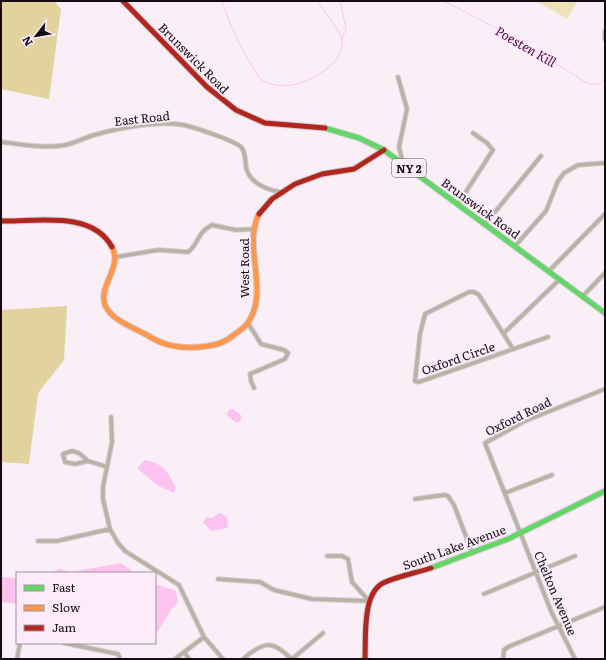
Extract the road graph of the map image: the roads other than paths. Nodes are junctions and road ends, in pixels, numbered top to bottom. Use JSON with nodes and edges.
{"nodes":[{"id":1,"x":123,"y":1,"type":"edge"},
{"id":2,"x":605,"y":31,"type":"edge"},
{"id":3,"x":605,"y":39,"type":"edge"},
{"id":4,"x":398,"y":77,"type":"dead end"},
{"id":5,"x":473,"y":133,"type":"dead end"},
{"id":6,"x":1,"y":142,"type":"edge"},
{"id":7,"x":384,"y":150,"type":"junction"},
{"id":8,"x":541,"y":156,"type":"dead end"},
{"id":9,"x":605,"y":163,"type":"edge"},
{"id":10,"x":403,"y":164,"type":"junction"},
{"id":11,"x":281,"y":192,"type":"junction"},
{"id":12,"x":458,"y":204,"type":"junction"},
{"id":13,"x":605,"y":214,"type":"edge"},
{"id":14,"x":1,"y":221,"type":"edge"},
{"id":15,"x":486,"y":224,"type":"junction"},
{"id":16,"x":255,"y":228,"type":"junction"},
{"id":17,"x":515,"y":246,"type":"junction"},
{"id":18,"x":116,"y":257,"type":"junction"},
{"id":19,"x":549,"y":271,"type":"junction"},
{"id":20,"x":605,"y":272,"type":"edge"},
{"id":21,"x":560,"y":279,"type":"junction"},
{"id":22,"x":583,"y":296,"type":"junction"},
{"id":23,"x":605,"y":313,"type":"edge"},
{"id":24,"x":248,"y":323,"type":"junction"},
{"id":25,"x":504,"y":333,"type":"junction"},
{"id":26,"x":548,"y":337,"type":"dead end"},
{"id":27,"x":513,"y":349,"type":"junction"},
{"id":28,"x":254,"y":388,"type":"dead end"},
{"id":29,"x":605,"y":389,"type":"edge"},
{"id":30,"x":110,"y":417,"type":"dead end"},
{"id":31,"x":88,"y":461,"type":"junction"},
{"id":32,"x":107,"y":467,"type":"junction"},
{"id":33,"x":552,"y":475,"type":"dead end"},
{"id":34,"x":605,"y":491,"type":"edge"},
{"id":35,"x":505,"y":493,"type":"junction"},
{"id":36,"x":414,"y":500,"type":"dead end"},
{"id":37,"x":110,"y":529,"type":"junction"},
{"id":38,"x":521,"y":533,"type":"junction"},
{"id":39,"x":38,"y":541,"type":"dead end"},
{"id":40,"x":472,"y":552,"type":"junction"},
{"id":41,"x":327,"y":556,"type":"dead end"},
{"id":42,"x":575,"y":556,"type":"dead end"},
{"id":43,"x":536,"y":573,"type":"junction"},
{"id":44,"x":218,"y":579,"type":"dead end"},
{"id":45,"x":484,"y":594,"type":"dead end"},
{"id":46,"x":369,"y":601,"type":"junction"},
{"id":47,"x":605,"y":607,"type":"edge"},
{"id":48,"x":557,"y":626,"type":"junction"},
{"id":49,"x":323,"y":633,"type":"dead end"},
{"id":50,"x":204,"y":637,"type":"junction"},
{"id":51,"x":20,"y":644,"type":"edge"},
{"id":52,"x":68,"y":644,"type":"edge"},
{"id":53,"x":184,"y":652,"type":"junction"},
{"id":54,"x":120,"y":657,"type":"edge"},
{"id":55,"x":17,"y":659,"type":"edge"},
{"id":56,"x":175,"y":659,"type":"edge"},
{"id":57,"x":189,"y":659,"type":"edge"},
{"id":58,"x":223,"y":659,"type":"edge"},
{"id":59,"x":243,"y":659,"type":"edge"},
{"id":60,"x":292,"y":659,"type":"edge"},
{"id":61,"x":365,"y":659,"type":"edge"},
{"id":62,"x":503,"y":659,"type":"edge"},
{"id":63,"x":575,"y":659,"type":"edge"}],
"edges":[{"from":1,"to":7,"type":"street","name":"Brunswick Road","number":"NY 2"},
{"from":2,"to":3,"type":"street"},
{"from":4,"to":10,"type":"street"},
{"from":5,"to":12,"type":"street"},
{"from":6,"to":11,"type":"street","name":"East Road"},
{"from":7,"to":10,"type":"street","name":"Brunswick Road","number":"NY 2"},
{"from":7,"to":11,"type":"street","name":"West Road"},
{"from":8,"to":15,"type":"street"},
{"from":9,"to":17,"type":"street"},
{"from":10,"to":12,"type":"street","name":"Brunswick Road","number":"NY 2"},
{"from":11,"to":16,"type":"street","name":"West Road"},
{"from":12,"to":15,"type":"street","name":"Brunswick Road","number":"NY 2"},
{"from":13,"to":19,"type":"street"},
{"from":14,"to":18,"type":"street"},
{"from":15,"to":17,"type":"street","name":"Brunswick Road","number":"NY 2"},
{"from":16,"to":18,"type":"street"},
{"from":16,"to":24,"type":"street","name":"West Road"},
{"from":17,"to":19,"type":"street","name":"Brunswick Road","number":"NY 2"},
{"from":18,"to":24,"type":"street"},
{"from":19,"to":21,"type":"street","name":"Brunswick Road","number":"NY 2"},
{"from":20,"to":22,"type":"street"},
{"from":21,"to":22,"type":"street","name":"Brunswick Road","number":"NY 2"},
{"from":21,"to":25,"type":"street","name":"Oxford Circle"},
{"from":22,"to":23,"type":"street","name":"Brunswick Road","number":"NY 2"},
{"from":24,"to":28,"type":"street"},
{"from":25,"to":27,"type":"street","name":"Oxford Circle"},
{"from":25,"to":27,"type":"street","name":"Oxford Circle"},
{"from":26,"to":27,"type":"street","name":"Oxford Circle"},
{"from":29,"to":35,"type":"street","name":"Oxford Road"},
{"from":30,"to":32,"type":"street"},
{"from":31,"to":31,"type":"street"},
{"from":31,"to":32,"type":"street"},
{"from":32,"to":37,"type":"street"},
{"from":33,"to":35,"type":"street"},
{"from":34,"to":38,"type":"street","name":"South Lake Avenue"},
{"from":35,"to":38,"type":"street","name":"Oxford Road"},
{"from":36,"to":40,"type":"street"},
{"from":37,"to":39,"type":"street"},
{"from":37,"to":50,"type":"street"},
{"from":38,"to":40,"type":"street","name":"South Lake Avenue"},
{"from":38,"to":43,"type":"street","name":"Chelton Avenue"},
{"from":40,"to":46,"type":"street","name":"South Lake Avenue"},
{"from":41,"to":46,"type":"street"},
{"from":42,"to":43,"type":"street"},
{"from":43,"to":45,"type":"street"},
{"from":43,"to":48,"type":"street","name":"Chelton Avenue"},
{"from":44,"to":46,"type":"street"},
{"from":46,"to":61,"type":"street"},
{"from":47,"to":48,"type":"street"},
{"from":48,"to":62,"type":"street"},
{"from":48,"to":63,"type":"street","name":"Chelton Avenue"},
{"from":49,"to":60,"type":"street"},
{"from":50,"to":53,"type":"street"},
{"from":50,"to":58,"type":"street"},
{"from":51,"to":55,"type":"street"},
{"from":52,"to":54,"type":"street"},
{"from":53,"to":56,"type":"street"},
{"from":53,"to":57,"type":"street"},
{"from":59,"to":60,"type":"street"}]}
